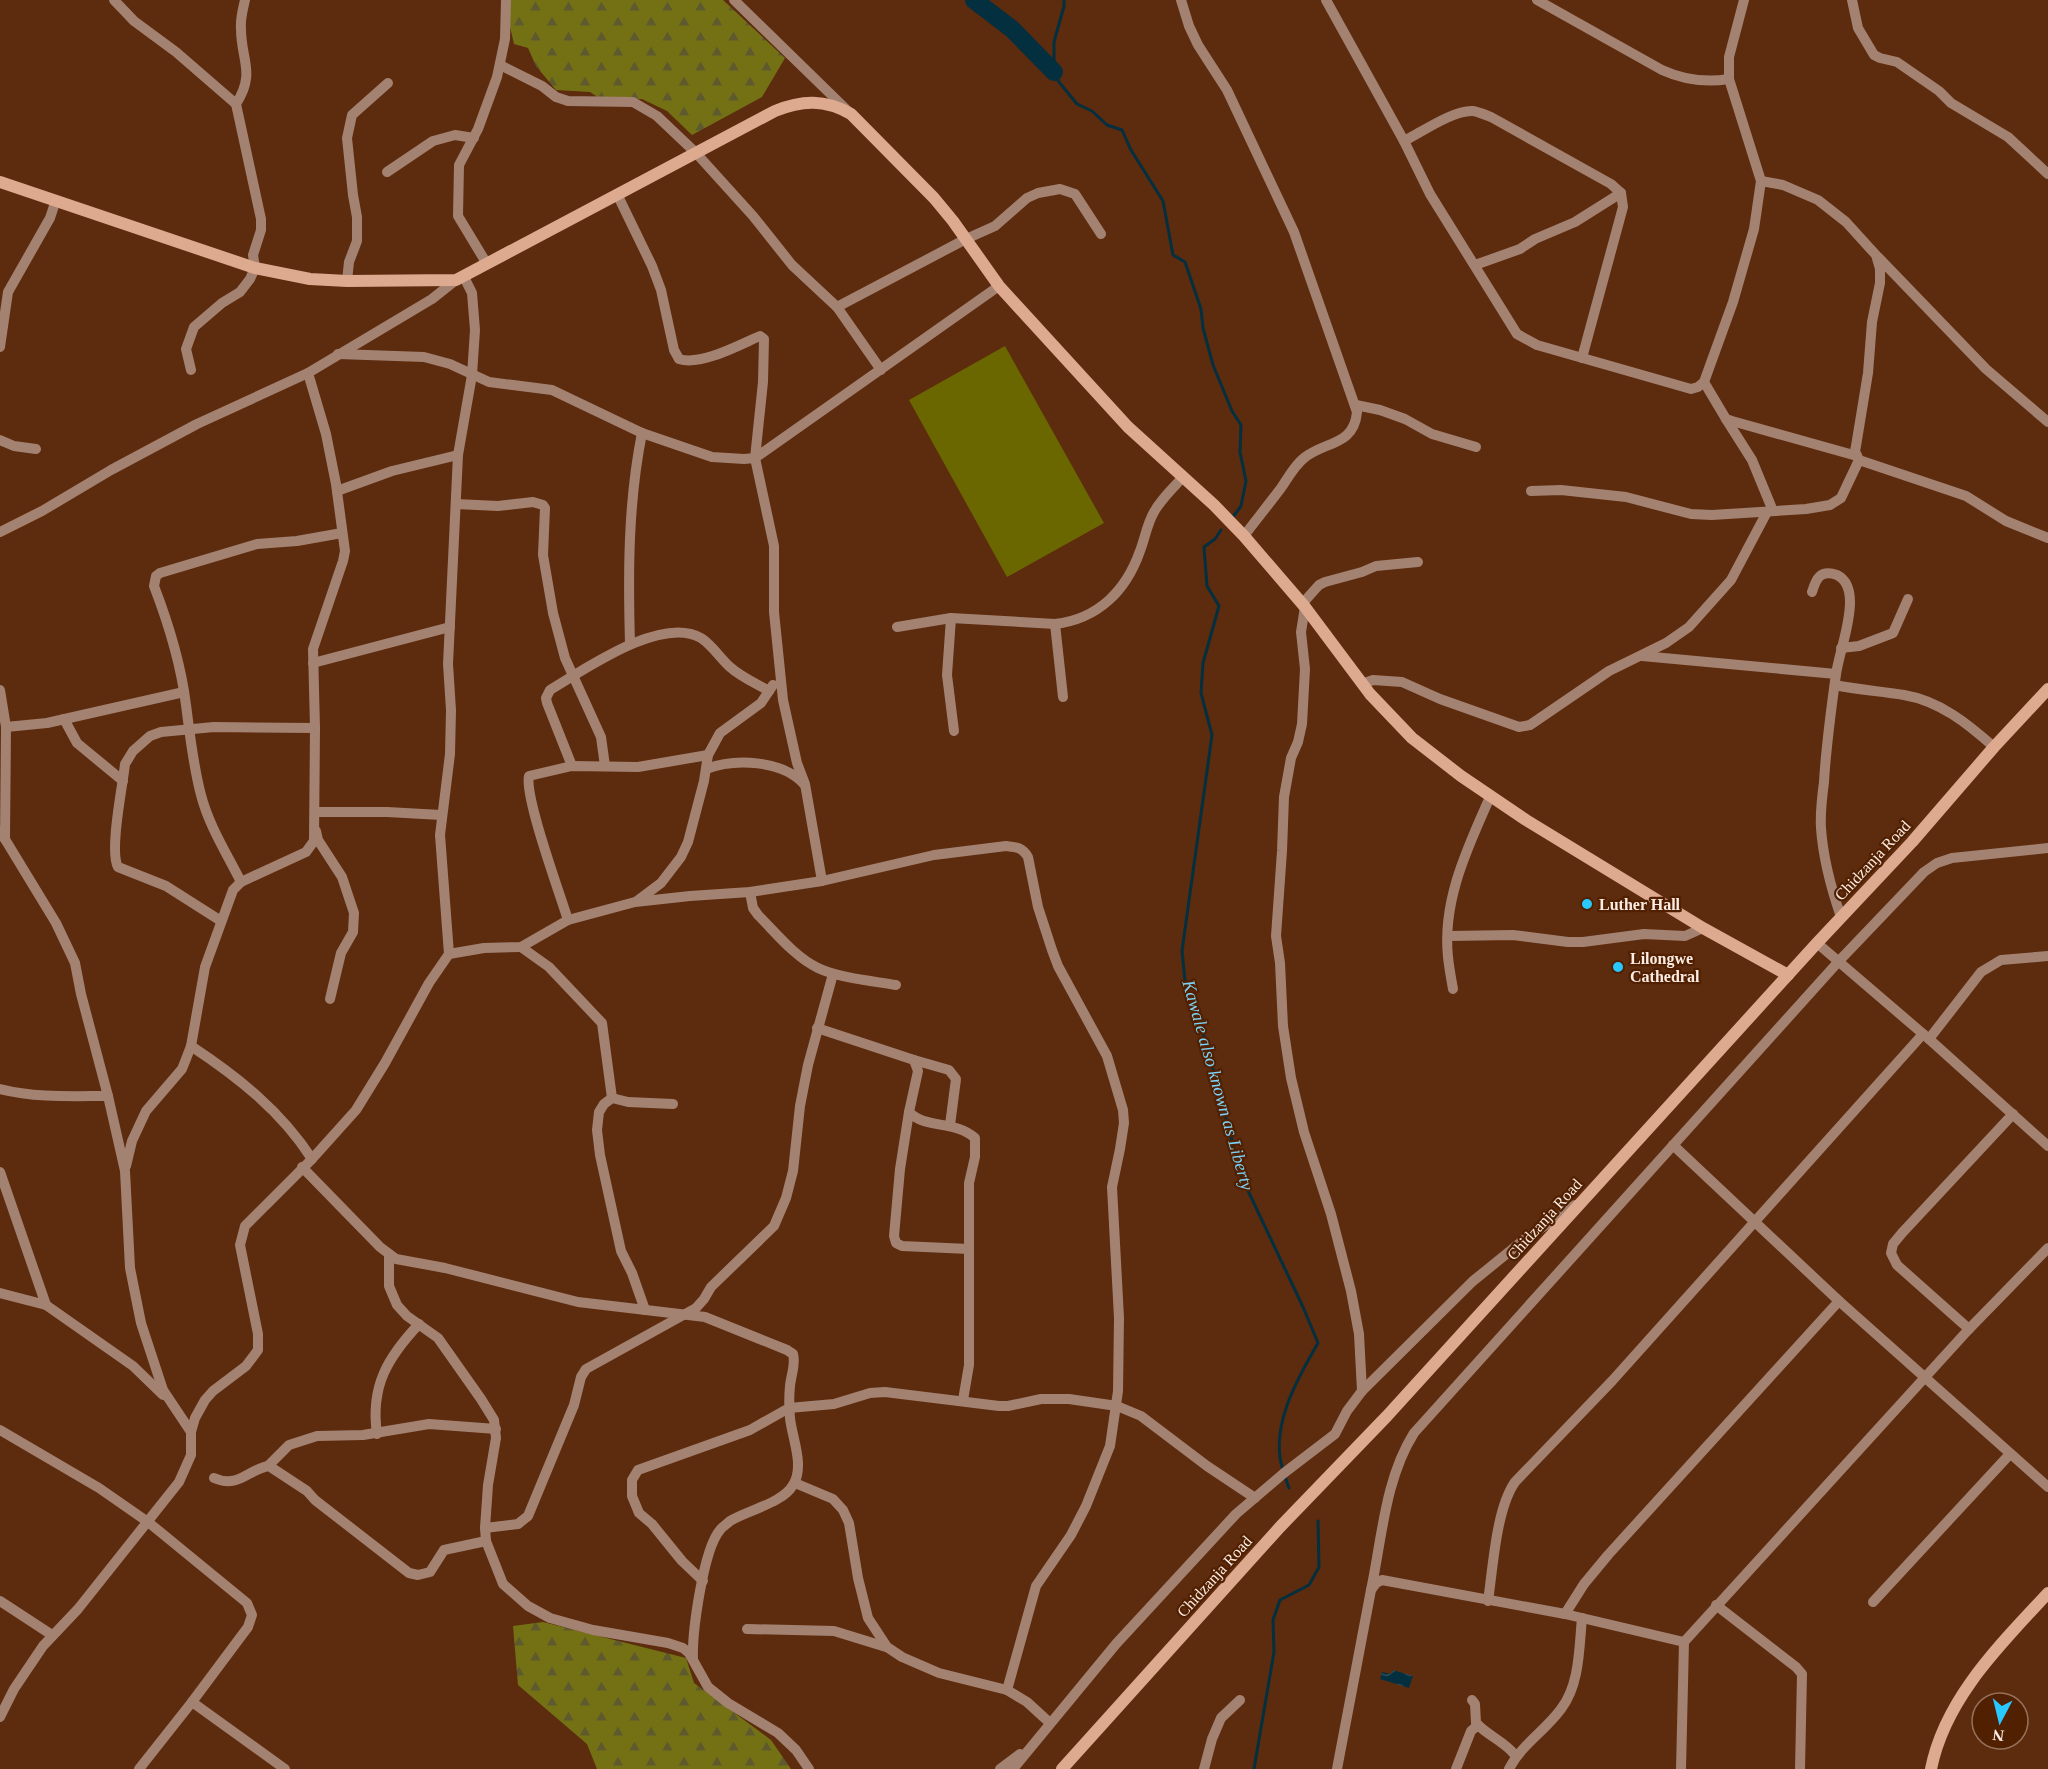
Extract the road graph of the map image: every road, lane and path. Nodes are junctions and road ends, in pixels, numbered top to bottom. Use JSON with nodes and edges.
{"nodes":[{"id":1,"x":114,"y":0,"type":"edge"},
{"id":2,"x":245,"y":0,"type":"edge"},
{"id":3,"x":506,"y":0,"type":"edge"},
{"id":4,"x":734,"y":0,"type":"edge"},
{"id":5,"x":1181,"y":0,"type":"edge"},
{"id":6,"x":1326,"y":0,"type":"edge"},
{"id":7,"x":1537,"y":0,"type":"edge"},
{"id":8,"x":1744,"y":0,"type":"edge"},
{"id":9,"x":1852,"y":0,"type":"edge"},
{"id":10,"x":500,"y":65,"type":"junction"},
{"id":11,"x":1729,"y":79,"type":"junction"},
{"id":12,"x":388,"y":83,"type":"dead end"},
{"id":13,"x":236,"y":104,"type":"junction"},
{"id":14,"x":851,"y":114,"type":"junction"},
{"id":15,"x":474,"y":138,"type":"junction"},
{"id":16,"x":1404,"y":141,"type":"junction"},
{"id":17,"x":696,"y":153,"type":"junction"},
{"id":18,"x":387,"y":172,"type":"dead end"},
{"id":19,"x":2048,"y":174,"type":"edge"},
{"id":20,"x":1761,"y":181,"type":"junction"},
{"id":21,"x":0,"y":182,"type":"edge"},
{"id":22,"x":1622,"y":193,"type":"junction"},
{"id":23,"x":617,"y":194,"type":"junction"},
{"id":24,"x":56,"y":201,"type":"junction"},
{"id":25,"x":1101,"y":234,"type":"dead end"},
{"id":26,"x":966,"y":239,"type":"junction"},
{"id":27,"x":1876,"y":255,"type":"junction"},
{"id":28,"x":487,"y":264,"type":"junction"},
{"id":29,"x":1475,"y":265,"type":"junction"},
{"id":30,"x":255,"y":268,"type":"junction"},
{"id":31,"x":460,"y":279,"type":"junction"},
{"id":32,"x":347,"y":281,"type":"junction"},
{"id":33,"x":999,"y":286,"type":"junction"},
{"id":34,"x":837,"y":307,"type":"junction"},
{"id":35,"x":0,"y":347,"type":"edge"},
{"id":36,"x":339,"y":354,"type":"junction"},
{"id":37,"x":1582,"y":358,"type":"junction"},
{"id":38,"x":191,"y":370,"type":"dead end"},
{"id":39,"x":881,"y":370,"type":"junction"},
{"id":40,"x":308,"y":373,"type":"junction"},
{"id":41,"x":472,"y":375,"type":"junction"},
{"id":42,"x":1704,"y":382,"type":"junction"},
{"id":43,"x":1356,"y":405,"type":"junction"},
{"id":44,"x":1726,"y":418,"type":"junction"},
{"id":45,"x":2048,"y":422,"type":"edge"},
{"id":46,"x":642,"y":434,"type":"junction"},
{"id":47,"x":0,"y":440,"type":"edge"},
{"id":48,"x":1476,"y":447,"type":"dead end"},
{"id":49,"x":36,"y":449,"type":"dead end"},
{"id":50,"x":458,"y":455,"type":"junction"},
{"id":51,"x":755,"y":458,"type":"junction"},
{"id":52,"x":1858,"y":458,"type":"junction"},
{"id":53,"x":1183,"y":477,"type":"junction"},
{"id":54,"x":337,"y":491,"type":"junction"},
{"id":55,"x":1531,"y":491,"type":"dead end"},
{"id":56,"x":456,"y":504,"type":"junction"},
{"id":57,"x":1770,"y":512,"type":"junction"},
{"id":58,"x":0,"y":532,"type":"edge"},
{"id":59,"x":342,"y":533,"type":"junction"},
{"id":60,"x":1244,"y":537,"type":"junction"},
{"id":61,"x":2048,"y":538,"type":"edge"},
{"id":62,"x":1418,"y":562,"type":"dead end"},
{"id":63,"x":1812,"y":592,"type":"dead end"},
{"id":64,"x":1908,"y":599,"type":"dead end"},
{"id":65,"x":1304,"y":605,"type":"junction"},
{"id":66,"x":951,"y":618,"type":"junction"},
{"id":67,"x":1055,"y":624,"type":"junction"},
{"id":68,"x":450,"y":627,"type":"junction"},
{"id":69,"x":897,"y":627,"type":"dead end"},
{"id":70,"x":630,"y":644,"type":"junction"},
{"id":71,"x":1841,"y":648,"type":"junction"},
{"id":72,"x":1640,"y":655,"type":"junction"},
{"id":73,"x":313,"y":663,"type":"junction"},
{"id":74,"x":780,"y":672,"type":"junction"},
{"id":75,"x":574,"y":676,"type":"junction"},
{"id":76,"x":1836,"y":680,"type":"junction"},
{"id":77,"x":1362,"y":684,"type":"junction"},
{"id":78,"x":2048,"y":689,"type":"edge"},
{"id":79,"x":0,"y":690,"type":"edge"},
{"id":80,"x":769,"y":691,"type":"junction"},
{"id":81,"x":184,"y":692,"type":"junction"},
{"id":82,"x":1063,"y":697,"type":"dead end"},
{"id":83,"x":63,"y":719,"type":"junction"},
{"id":84,"x":6,"y":727,"type":"junction"},
{"id":85,"x":188,"y":728,"type":"junction"},
{"id":86,"x":315,"y":728,"type":"junction"},
{"id":87,"x":954,"y":731,"type":"dead end"},
{"id":88,"x":1994,"y":747,"type":"junction"},
{"id":89,"x":708,"y":755,"type":"junction"},
{"id":90,"x":572,"y":766,"type":"junction"},
{"id":91,"x":605,"y":766,"type":"junction"},
{"id":92,"x":706,"y":769,"type":"junction"},
{"id":93,"x":123,"y":781,"type":"junction"},
{"id":94,"x":805,"y":784,"type":"junction"},
{"id":95,"x":1490,"y":797,"type":"junction"},
{"id":96,"x":315,"y":812,"type":"junction"},
{"id":97,"x":441,"y":815,"type":"junction"},
{"id":98,"x":315,"y":828,"type":"junction"},
{"id":99,"x":0,"y":831,"type":"edge"},
{"id":100,"x":6,"y":842,"type":"junction"},
{"id":101,"x":2048,"y":848,"type":"edge"},
{"id":102,"x":822,"y":881,"type":"junction"},
{"id":103,"x":241,"y":882,"type":"junction"},
{"id":104,"x":750,"y":892,"type":"junction"},
{"id":105,"x":635,"y":902,"type":"junction"},
{"id":106,"x":1841,"y":917,"type":"junction"},
{"id":107,"x":568,"y":920,"type":"junction"},
{"id":108,"x":221,"y":921,"type":"junction"},
{"id":109,"x":1703,"y":928,"type":"junction"},
{"id":110,"x":1448,"y":936,"type":"junction"},
{"id":111,"x":1817,"y":943,"type":"junction"},
{"id":112,"x":521,"y":947,"type":"junction"},
{"id":113,"x":449,"y":954,"type":"junction"},
{"id":114,"x":2048,"y":956,"type":"edge"},
{"id":115,"x":1839,"y":962,"type":"junction"},
{"id":116,"x":833,"y":974,"type":"junction"},
{"id":117,"x":1788,"y":975,"type":"junction"},
{"id":118,"x":896,"y":985,"type":"dead end"},
{"id":119,"x":1453,"y":989,"type":"dead end"},
{"id":120,"x":330,"y":999,"type":"dead end"},
{"id":121,"x":817,"y":1028,"type":"junction"},
{"id":122,"x":1926,"y":1036,"type":"junction"},
{"id":123,"x":191,"y":1046,"type":"junction"},
{"id":124,"x":914,"y":1060,"type":"junction"},
{"id":125,"x":0,"y":1089,"type":"edge"},
{"id":126,"x":108,"y":1096,"type":"junction"},
{"id":127,"x":612,"y":1098,"type":"junction"},
{"id":128,"x":673,"y":1104,"type":"dead end"},
{"id":129,"x":909,"y":1112,"type":"junction"},
{"id":130,"x":2013,"y":1114,"type":"junction"},
{"id":131,"x":950,"y":1125,"type":"junction"},
{"id":132,"x":1673,"y":1145,"type":"junction"},
{"id":133,"x":2048,"y":1146,"type":"edge"},
{"id":134,"x":312,"y":1159,"type":"junction"},
{"id":135,"x":302,"y":1167,"type":"junction"},
{"id":136,"x":0,"y":1172,"type":"edge"},
{"id":137,"x":125,"y":1172,"type":"junction"},
{"id":138,"x":1586,"y":1197,"type":"junction"},
{"id":139,"x":1755,"y":1221,"type":"junction"},
{"id":140,"x":2048,"y":1248,"type":"edge"},
{"id":141,"x":969,"y":1249,"type":"junction"},
{"id":142,"x":388,"y":1254,"type":"junction"},
{"id":143,"x":0,"y":1293,"type":"edge"},
{"id":144,"x":1839,"y":1301,"type":"junction"},
{"id":145,"x":46,"y":1305,"type":"junction"},
{"id":146,"x":645,"y":1310,"type":"junction"},
{"id":147,"x":686,"y":1314,"type":"junction"},
{"id":148,"x":418,"y":1324,"type":"junction"},
{"id":149,"x":1969,"y":1329,"type":"junction"},
{"id":150,"x":1924,"y":1378,"type":"junction"},
{"id":151,"x":1362,"y":1391,"type":"junction"},
{"id":152,"x":963,"y":1400,"type":"junction"},
{"id":153,"x":169,"y":1402,"type":"junction"},
{"id":154,"x":1117,"y":1406,"type":"junction"},
{"id":155,"x":789,"y":1408,"type":"junction"},
{"id":156,"x":496,"y":1429,"type":"junction"},
{"id":157,"x":0,"y":1430,"type":"edge"},
{"id":158,"x":191,"y":1432,"type":"junction"},
{"id":159,"x":377,"y":1434,"type":"junction"},
{"id":160,"x":2010,"y":1454,"type":"junction"},
{"id":161,"x":268,"y":1466,"type":"junction"},
{"id":162,"x":214,"y":1478,"type":"dead end"},
{"id":163,"x":795,"y":1483,"type":"junction"},
{"id":164,"x":2048,"y":1487,"type":"edge"},
{"id":165,"x":1255,"y":1498,"type":"junction"},
{"id":166,"x":148,"y":1522,"type":"junction"},
{"id":167,"x":485,"y":1528,"type":"junction"},
{"id":168,"x":486,"y":1541,"type":"junction"},
{"id":169,"x":703,"y":1581,"type":"junction"},
{"id":170,"x":1371,"y":1590,"type":"junction"},
{"id":171,"x":2048,"y":1593,"type":"edge"},
{"id":172,"x":0,"y":1601,"type":"edge"},
{"id":173,"x":1488,"y":1601,"type":"junction"},
{"id":174,"x":1873,"y":1602,"type":"dead end"},
{"id":175,"x":1716,"y":1605,"type":"junction"},
{"id":176,"x":1565,"y":1614,"type":"junction"},
{"id":177,"x":1582,"y":1618,"type":"junction"},
{"id":178,"x":747,"y":1629,"type":"dead end"},
{"id":179,"x":52,"y":1635,"type":"junction"},
{"id":180,"x":1684,"y":1642,"type":"junction"},
{"id":181,"x":887,"y":1647,"type":"junction"},
{"id":182,"x":693,"y":1659,"type":"junction"},
{"id":183,"x":1007,"y":1690,"type":"junction"},
{"id":184,"x":1240,"y":1700,"type":"dead end"},
{"id":185,"x":1472,"y":1700,"type":"dead end"},
{"id":186,"x":192,"y":1702,"type":"junction"},
{"id":187,"x":0,"y":1717,"type":"edge"},
{"id":188,"x":1050,"y":1723,"type":"junction"},
{"id":189,"x":1478,"y":1725,"type":"junction"},
{"id":190,"x":1030,"y":1747,"type":"junction"},
{"id":191,"x":1515,"y":1755,"type":"junction"},
{"id":192,"x":139,"y":1769,"type":"edge"},
{"id":193,"x":285,"y":1769,"type":"edge"},
{"id":194,"x":809,"y":1769,"type":"edge"},
{"id":195,"x":1000,"y":1769,"type":"edge"},
{"id":196,"x":1013,"y":1769,"type":"edge"},
{"id":197,"x":1062,"y":1769,"type":"edge"},
{"id":198,"x":1204,"y":1769,"type":"edge"},
{"id":199,"x":1337,"y":1769,"type":"edge"},
{"id":200,"x":1456,"y":1769,"type":"edge"},
{"id":201,"x":1509,"y":1769,"type":"edge"},
{"id":202,"x":1681,"y":1769,"type":"edge"},
{"id":203,"x":1800,"y":1769,"type":"edge"},
{"id":204,"x":1931,"y":1769,"type":"edge"}],
"edges":[{"from":1,"to":13,"type":"street"},
{"from":2,"to":13,"type":"street"},
{"from":3,"to":10,"type":"street"},
{"from":4,"to":14,"type":"street"},
{"from":5,"to":43,"type":"street"},
{"from":6,"to":16,"type":"street"},
{"from":7,"to":11,"type":"street"},
{"from":8,"to":11,"type":"street"},
{"from":9,"to":19,"type":"street"},
{"from":10,"to":15,"type":"street"},
{"from":10,"to":17,"type":"street"},
{"from":11,"to":20,"type":"street"},
{"from":12,"to":32,"type":"street"},
{"from":13,"to":30,"type":"street"},
{"from":14,"to":17,"type":"street"},
{"from":14,"to":26,"type":"street"},
{"from":15,"to":18,"type":"street"},
{"from":15,"to":28,"type":"street"},
{"from":16,"to":22,"type":"street"},
{"from":16,"to":29,"type":"street"},
{"from":17,"to":23,"type":"street"},
{"from":17,"to":34,"type":"street"},
{"from":20,"to":27,"type":"street"},
{"from":20,"to":42,"type":"street"},
{"from":21,"to":24,"type":"street"},
{"from":22,"to":29,"type":"street"},
{"from":22,"to":37,"type":"street"},
{"from":23,"to":28,"type":"street"},
{"from":23,"to":51,"type":"street"},
{"from":24,"to":30,"type":"street"},
{"from":24,"to":35,"type":"street"},
{"from":25,"to":26,"type":"street"},
{"from":26,"to":33,"type":"street"},
{"from":26,"to":34,"type":"street"},
{"from":27,"to":45,"type":"street"},
{"from":27,"to":52,"type":"street"},
{"from":28,"to":31,"type":"street"},
{"from":29,"to":37,"type":"street"},
{"from":30,"to":32,"type":"street"},
{"from":30,"to":38,"type":"street"},
{"from":31,"to":32,"type":"street"},
{"from":31,"to":36,"type":"street"},
{"from":31,"to":41,"type":"street"},
{"from":33,"to":39,"type":"street"},
{"from":33,"to":53,"type":"street"},
{"from":34,"to":39,"type":"street"},
{"from":36,"to":40,"type":"street"},
{"from":36,"to":41,"type":"street"},
{"from":37,"to":42,"type":"street"},
{"from":39,"to":51,"type":"street"},
{"from":40,"to":54,"type":"street"},
{"from":40,"to":58,"type":"street"},
{"from":41,"to":46,"type":"street"},
{"from":41,"to":50,"type":"street"},
{"from":42,"to":44,"type":"street"},
{"from":43,"to":48,"type":"street"},
{"from":43,"to":60,"type":"street"},
{"from":44,"to":52,"type":"street"},
{"from":44,"to":57,"type":"street"},
{"from":46,"to":51,"type":"street"},
{"from":46,"to":70,"type":"street"},
{"from":47,"to":49,"type":"street"},
{"from":50,"to":54,"type":"street"},
{"from":50,"to":56,"type":"street"},
{"from":51,"to":74,"type":"street"},
{"from":52,"to":57,"type":"street"},
{"from":52,"to":61,"type":"street"},
{"from":53,"to":60,"type":"street"},
{"from":53,"to":67,"type":"street"},
{"from":54,"to":59,"type":"street"},
{"from":55,"to":57,"type":"street"},
{"from":56,"to":68,"type":"street"},
{"from":56,"to":75,"type":"street"},
{"from":57,"to":72,"type":"street"},
{"from":59,"to":73,"type":"street"},
{"from":59,"to":81,"type":"street"},
{"from":60,"to":65,"type":"street"},
{"from":62,"to":65,"type":"street"},
{"from":63,"to":71,"type":"street"},
{"from":64,"to":71,"type":"street"},
{"from":65,"to":77,"type":"street"},
{"from":65,"to":151,"type":"street"},
{"from":66,"to":67,"type":"street"},
{"from":66,"to":69,"type":"street"},
{"from":66,"to":87,"type":"street"},
{"from":67,"to":82,"type":"street"},
{"from":68,"to":73,"type":"street"},
{"from":68,"to":97,"type":"street"},
{"from":70,"to":75,"type":"street"},
{"from":70,"to":80,"type":"street"},
{"from":71,"to":76,"type":"street"},
{"from":72,"to":76,"type":"street"},
{"from":72,"to":77,"type":"street"},
{"from":73,"to":86,"type":"street"},
{"from":74,"to":80,"type":"street"},
{"from":74,"to":94,"type":"street"},
{"from":75,"to":90,"type":"street"},
{"from":75,"to":91,"type":"street"},
{"from":76,"to":88,"type":"street"},
{"from":76,"to":106,"type":"street"},
{"from":77,"to":95,"type":"street"},
{"from":78,"to":88,"type":"street","name":"Chidzanja Road"},
{"from":79,"to":84,"type":"street"},
{"from":80,"to":89,"type":"street"},
{"from":81,"to":83,"type":"street"},
{"from":81,"to":85,"type":"street"},
{"from":83,"to":84,"type":"street"},
{"from":83,"to":93,"type":"street"},
{"from":84,"to":100,"type":"street"},
{"from":85,"to":86,"type":"street"},
{"from":85,"to":93,"type":"street"},
{"from":85,"to":103,"type":"street"},
{"from":86,"to":96,"type":"street"},
{"from":88,"to":106,"type":"street","name":"Chidzanja Road"},
{"from":89,"to":91,"type":"street"},
{"from":89,"to":92,"type":"street"},
{"from":90,"to":91,"type":"street"},
{"from":90,"to":107,"type":"street"},
{"from":92,"to":94,"type":"street"},
{"from":92,"to":105,"type":"street"},
{"from":93,"to":108,"type":"street"},
{"from":94,"to":102,"type":"street"},
{"from":95,"to":109,"type":"street"},
{"from":95,"to":110,"type":"street"},
{"from":96,"to":97,"type":"street"},
{"from":96,"to":98,"type":"street"},
{"from":97,"to":113,"type":"street"},
{"from":98,"to":103,"type":"street"},
{"from":98,"to":120,"type":"street"},
{"from":99,"to":100,"type":"street"},
{"from":100,"to":126,"type":"street"},
{"from":101,"to":115,"type":"street"},
{"from":102,"to":104,"type":"street"},
{"from":102,"to":154,"type":"street"},
{"from":103,"to":108,"type":"street"},
{"from":104,"to":105,"type":"street"},
{"from":104,"to":116,"type":"street"},
{"from":105,"to":107,"type":"street"},
{"from":106,"to":111,"type":"street","name":"Chidzanja Road"},
{"from":107,"to":112,"type":"street"},
{"from":108,"to":123,"type":"street"},
{"from":109,"to":110,"type":"street"},
{"from":109,"to":117,"type":"street"},
{"from":110,"to":119,"type":"street"},
{"from":111,"to":115,"type":"street"},
{"from":111,"to":117,"type":"street","name":"Chidzanja Road"},
{"from":112,"to":113,"type":"street"},
{"from":112,"to":127,"type":"street"},
{"from":113,"to":134,"type":"street"},
{"from":114,"to":122,"type":"street"},
{"from":115,"to":122,"type":"street"},
{"from":115,"to":132,"type":"street"},
{"from":116,"to":118,"type":"street"},
{"from":116,"to":121,"type":"street"},
{"from":117,"to":138,"type":"street","name":"Chidzanja Road"},
{"from":121,"to":124,"type":"street"},
{"from":121,"to":147,"type":"street"},
{"from":122,"to":130,"type":"street"},
{"from":122,"to":139,"type":"street"},
{"from":123,"to":134,"type":"street"},
{"from":123,"to":137,"type":"street"},
{"from":124,"to":129,"type":"street"},
{"from":124,"to":131,"type":"street"},
{"from":125,"to":126,"type":"street"},
{"from":126,"to":137,"type":"street"},
{"from":127,"to":128,"type":"street"},
{"from":127,"to":146,"type":"street"},
{"from":129,"to":131,"type":"street"},
{"from":129,"to":141,"type":"street"},
{"from":130,"to":133,"type":"street"},
{"from":130,"to":149,"type":"street"},
{"from":131,"to":141,"type":"street"},
{"from":132,"to":139,"type":"street"},
{"from":132,"to":170,"type":"street"},
{"from":134,"to":135,"type":"street"},
{"from":135,"to":142,"type":"street"},
{"from":135,"to":158,"type":"street"},
{"from":136,"to":145,"type":"street"},
{"from":137,"to":153,"type":"street"},
{"from":138,"to":151,"type":"street"},
{"from":138,"to":197,"type":"street","name":"Chidzanja Road"},
{"from":139,"to":144,"type":"street"},
{"from":139,"to":173,"type":"street"},
{"from":140,"to":149,"type":"street"},
{"from":141,"to":152,"type":"street"},
{"from":142,"to":146,"type":"street"},
{"from":142,"to":148,"type":"street"},
{"from":143,"to":145,"type":"street"},
{"from":144,"to":150,"type":"street"},
{"from":144,"to":176,"type":"street"},
{"from":145,"to":153,"type":"street"},
{"from":146,"to":147,"type":"street"},
{"from":147,"to":155,"type":"street"},
{"from":147,"to":167,"type":"street"},
{"from":148,"to":156,"type":"street"},
{"from":148,"to":159,"type":"street"},
{"from":149,"to":150,"type":"street"},
{"from":150,"to":160,"type":"street"},
{"from":150,"to":175,"type":"street"},
{"from":151,"to":165,"type":"street"},
{"from":152,"to":154,"type":"street"},
{"from":152,"to":155,"type":"street"},
{"from":153,"to":158,"type":"street"},
{"from":154,"to":165,"type":"street"},
{"from":154,"to":183,"type":"street"},
{"from":155,"to":163,"type":"street"},
{"from":155,"to":169,"type":"street"},
{"from":156,"to":159,"type":"street"},
{"from":156,"to":167,"type":"street"},
{"from":157,"to":166,"type":"street"},
{"from":158,"to":166,"type":"street"},
{"from":159,"to":161,"type":"street"},
{"from":160,"to":164,"type":"street"},
{"from":160,"to":174,"type":"street"},
{"from":161,"to":162,"type":"street"},
{"from":161,"to":168,"type":"street"},
{"from":163,"to":169,"type":"street"},
{"from":163,"to":181,"type":"street"},
{"from":165,"to":188,"type":"street"},
{"from":166,"to":179,"type":"street"},
{"from":166,"to":186,"type":"street"},
{"from":167,"to":168,"type":"street"},
{"from":168,"to":182,"type":"street"},
{"from":169,"to":182,"type":"street"},
{"from":170,"to":173,"type":"street"},
{"from":170,"to":199,"type":"street"},
{"from":171,"to":204,"type":"street"},
{"from":172,"to":179,"type":"street"},
{"from":173,"to":176,"type":"street"},
{"from":175,"to":180,"type":"street"},
{"from":175,"to":203,"type":"street"},
{"from":176,"to":177,"type":"street"},
{"from":177,"to":180,"type":"street"},
{"from":177,"to":191,"type":"street"},
{"from":178,"to":181,"type":"street"},
{"from":179,"to":187,"type":"street"},
{"from":180,"to":202,"type":"street"},
{"from":181,"to":183,"type":"street"},
{"from":182,"to":194,"type":"street"},
{"from":183,"to":188,"type":"street"},
{"from":184,"to":198,"type":"street"},
{"from":185,"to":189,"type":"street"},
{"from":186,"to":192,"type":"street"},
{"from":186,"to":193,"type":"street"},
{"from":188,"to":190,"type":"street"},
{"from":189,"to":191,"type":"street"},
{"from":189,"to":200,"type":"street"},
{"from":190,"to":195,"type":"street"},
{"from":190,"to":196,"type":"street"},
{"from":191,"to":201,"type":"street"}]}
